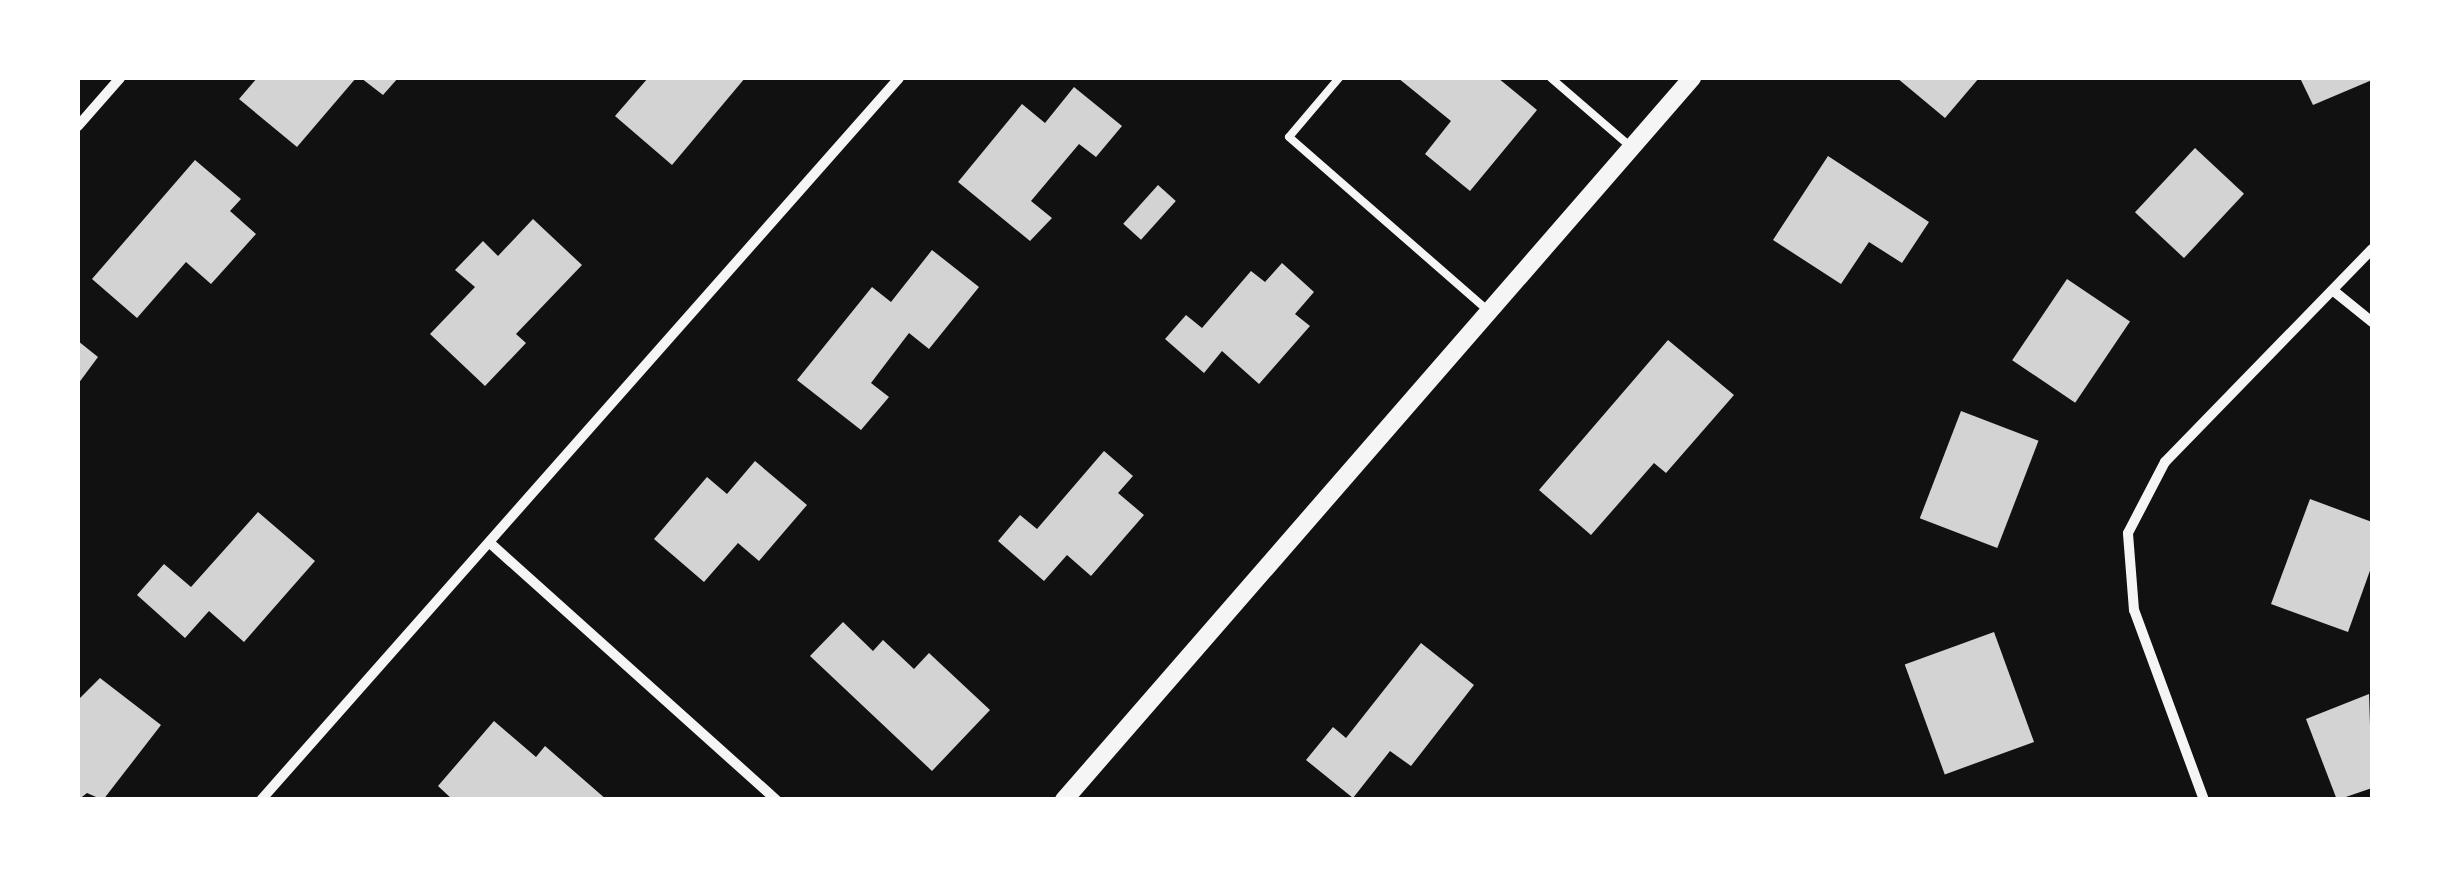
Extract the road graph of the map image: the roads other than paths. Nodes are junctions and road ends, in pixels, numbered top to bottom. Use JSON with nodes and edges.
{"nodes":[{"id":1,"x":120,"y":78,"type":"edge"},
{"id":2,"x":899,"y":78,"type":"edge"},
{"id":3,"x":1339,"y":78,"type":"edge"},
{"id":4,"x":1551,"y":78,"type":"edge"},
{"id":5,"x":1692,"y":78,"type":"edge"},
{"id":6,"x":78,"y":126,"type":"edge"},
{"id":7,"x":1631,"y":146,"type":"junction"},
{"id":8,"x":2372,"y":249,"type":"edge"},
{"id":9,"x":2335,"y":292,"type":"junction"},
{"id":10,"x":1486,"y":309,"type":"junction"},
{"id":11,"x":2372,"y":322,"type":"edge"},
{"id":12,"x":490,"y":543,"type":"junction"},
{"id":13,"x":262,"y":800,"type":"edge"},
{"id":14,"x":776,"y":800,"type":"edge"},
{"id":15,"x":1064,"y":800,"type":"edge"},
{"id":16,"x":2204,"y":800,"type":"edge"}],
"edges":[{"from":1,"to":6,"type":"street"},
{"from":2,"to":12,"type":"street"},
{"from":3,"to":10,"type":"lane"},
{"from":4,"to":7,"type":"lane"},
{"from":5,"to":7,"type":"street"},
{"from":7,"to":10,"type":"street"},
{"from":8,"to":9,"type":"street"},
{"from":9,"to":11,"type":"street"},
{"from":9,"to":16,"type":"street"},
{"from":10,"to":15,"type":"street"},
{"from":12,"to":13,"type":"street"},
{"from":12,"to":14,"type":"street"}]}
